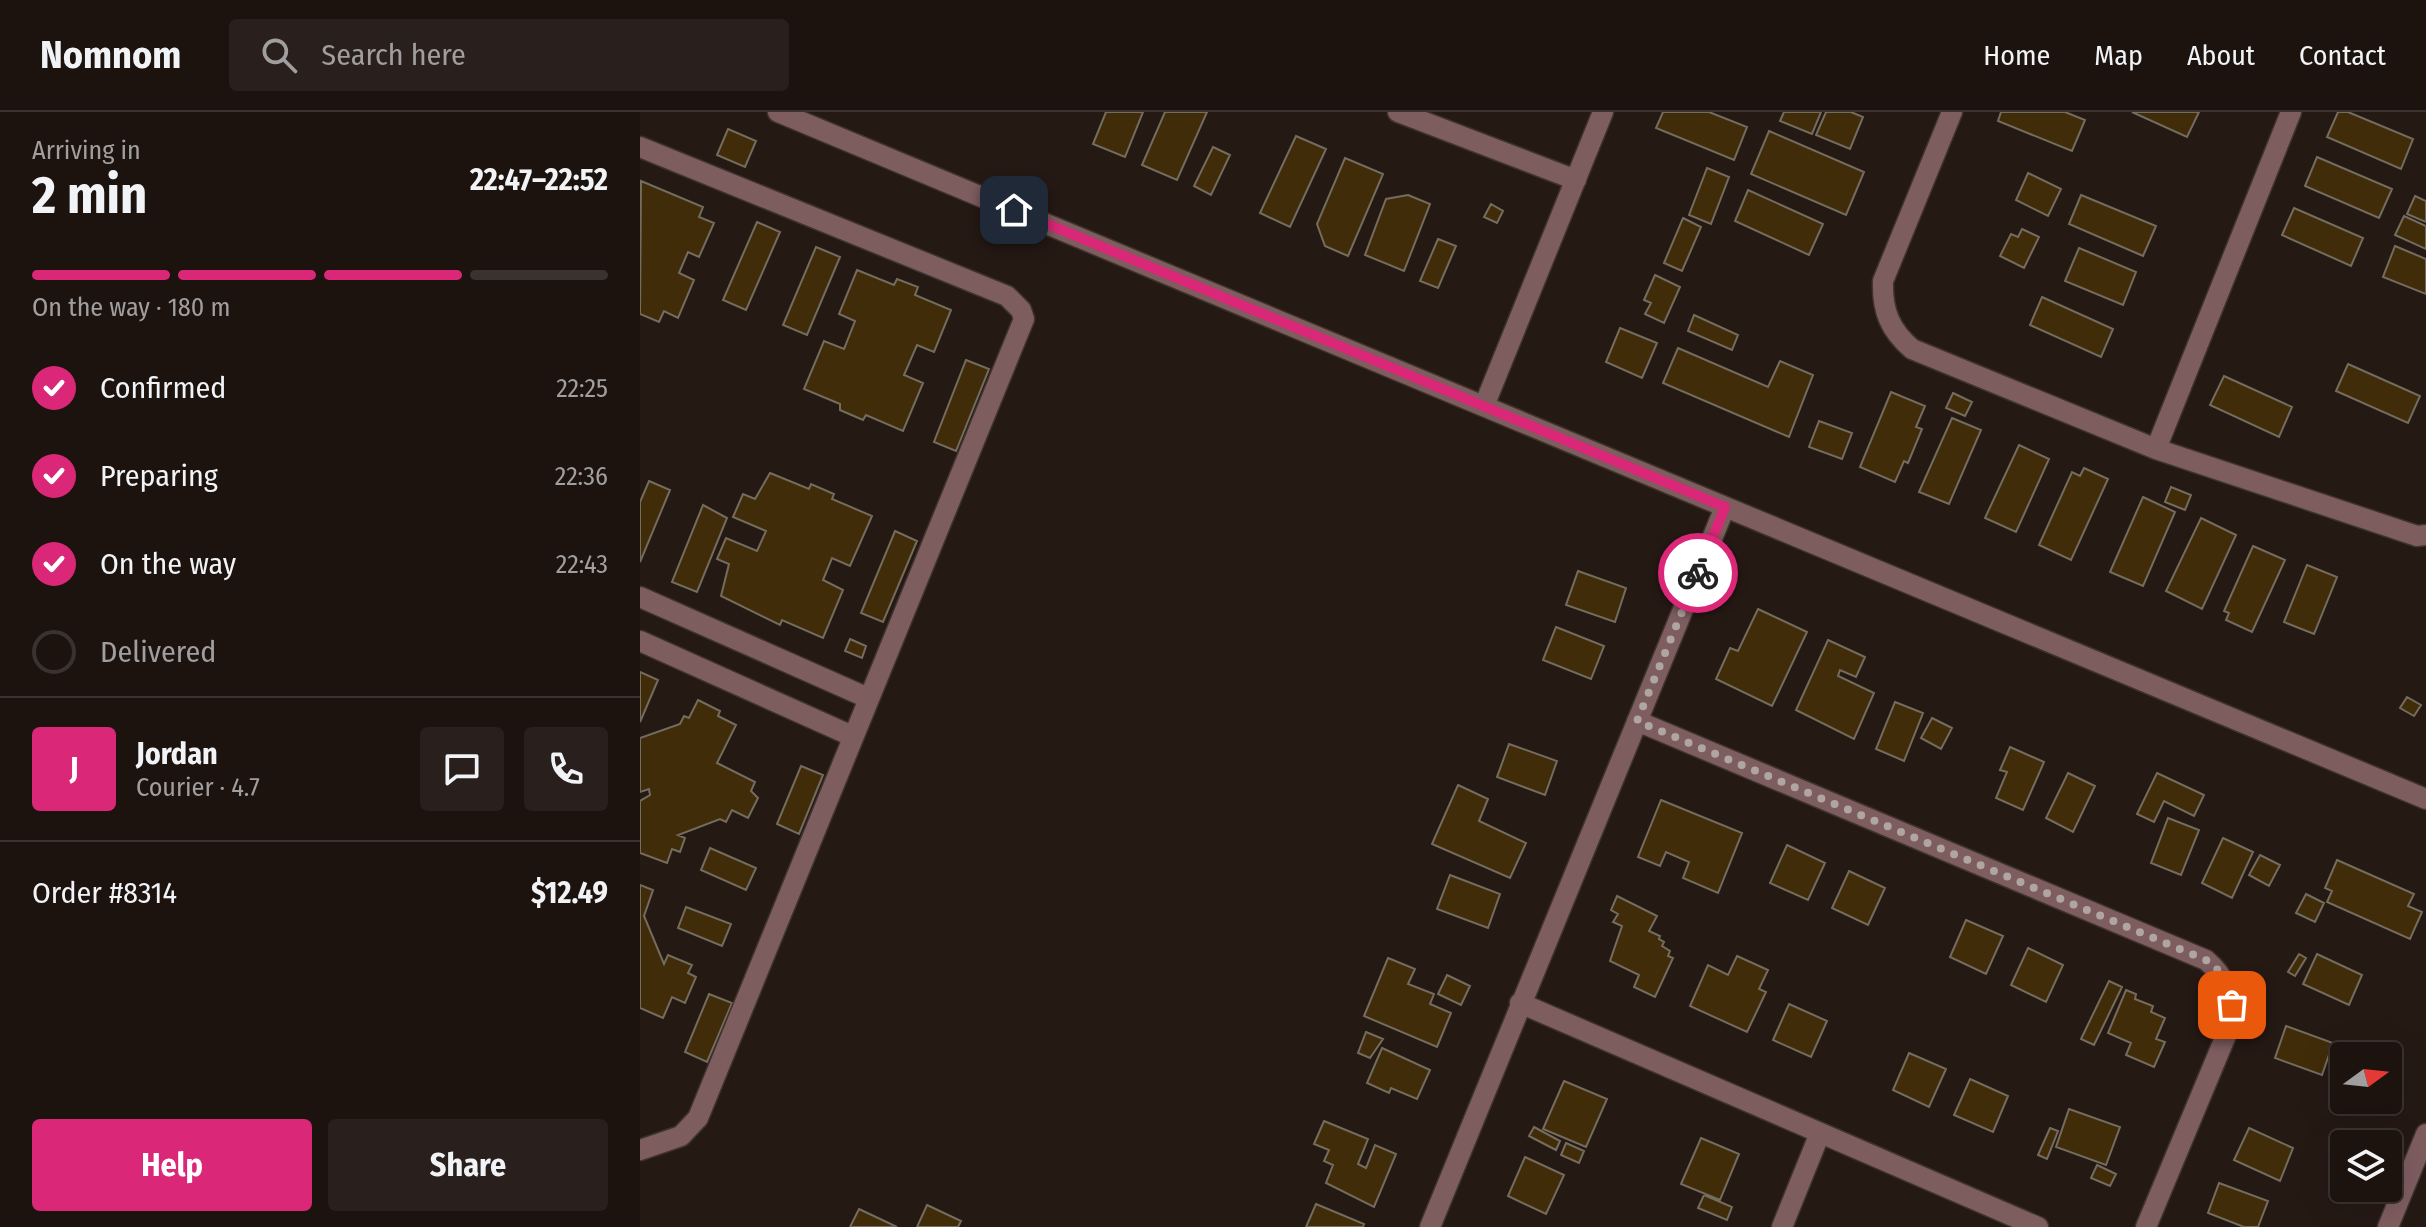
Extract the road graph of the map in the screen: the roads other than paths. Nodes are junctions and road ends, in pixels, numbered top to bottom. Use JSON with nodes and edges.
{"nodes":[{"id":1,"x":778,"y":112,"type":"edge"},
{"id":2,"x":1398,"y":112,"type":"edge"},
{"id":3,"x":1603,"y":112,"type":"edge"},
{"id":4,"x":1952,"y":112,"type":"edge"},
{"id":5,"x":2291,"y":112,"type":"edge"},
{"id":6,"x":640,"y":147,"type":"edge"},
{"id":7,"x":1576,"y":180,"type":"junction"},
{"id":8,"x":1484,"y":406,"type":"junction"},
{"id":9,"x":2156,"y":449,"type":"junction"},
{"id":10,"x":1725,"y":507,"type":"junction"},
{"id":11,"x":2426,"y":535,"type":"edge"},
{"id":12,"x":640,"y":597,"type":"edge"},
{"id":13,"x":640,"y":641,"type":"edge"},
{"id":14,"x":868,"y":698,"type":"junction"},
{"id":15,"x":1637,"y":721,"type":"junction"},
{"id":16,"x":852,"y":736,"type":"junction"},
{"id":17,"x":2426,"y":799,"type":"edge"},
{"id":18,"x":1520,"y":1003,"type":"junction"},
{"id":19,"x":1820,"y":1133,"type":"junction"},
{"id":20,"x":2426,"y":1134,"type":"edge"},
{"id":21,"x":640,"y":1150,"type":"edge"},
{"id":22,"x":1430,"y":1227,"type":"edge"},
{"id":23,"x":1782,"y":1227,"type":"edge"},
{"id":24,"x":2038,"y":1227,"type":"edge"},
{"id":25,"x":2146,"y":1227,"type":"edge"},
{"id":26,"x":2388,"y":1227,"type":"edge"}],
"edges":[{"from":1,"to":8,"type":"street"},
{"from":2,"to":7,"type":"street"},
{"from":3,"to":7,"type":"street"},
{"from":4,"to":9,"type":"street"},
{"from":5,"to":9,"type":"street"},
{"from":6,"to":14,"type":"street"},
{"from":7,"to":8,"type":"street"},
{"from":8,"to":10,"type":"street"},
{"from":9,"to":11,"type":"street"},
{"from":10,"to":15,"type":"street"},
{"from":10,"to":17,"type":"street"},
{"from":12,"to":14,"type":"street"},
{"from":13,"to":16,"type":"street"},
{"from":14,"to":16,"type":"street"},
{"from":15,"to":18,"type":"street"},
{"from":15,"to":25,"type":"street"},
{"from":16,"to":21,"type":"street"},
{"from":18,"to":19,"type":"street"},
{"from":18,"to":22,"type":"street"},
{"from":19,"to":23,"type":"street"},
{"from":19,"to":24,"type":"street"},
{"from":20,"to":26,"type":"street"}]}
